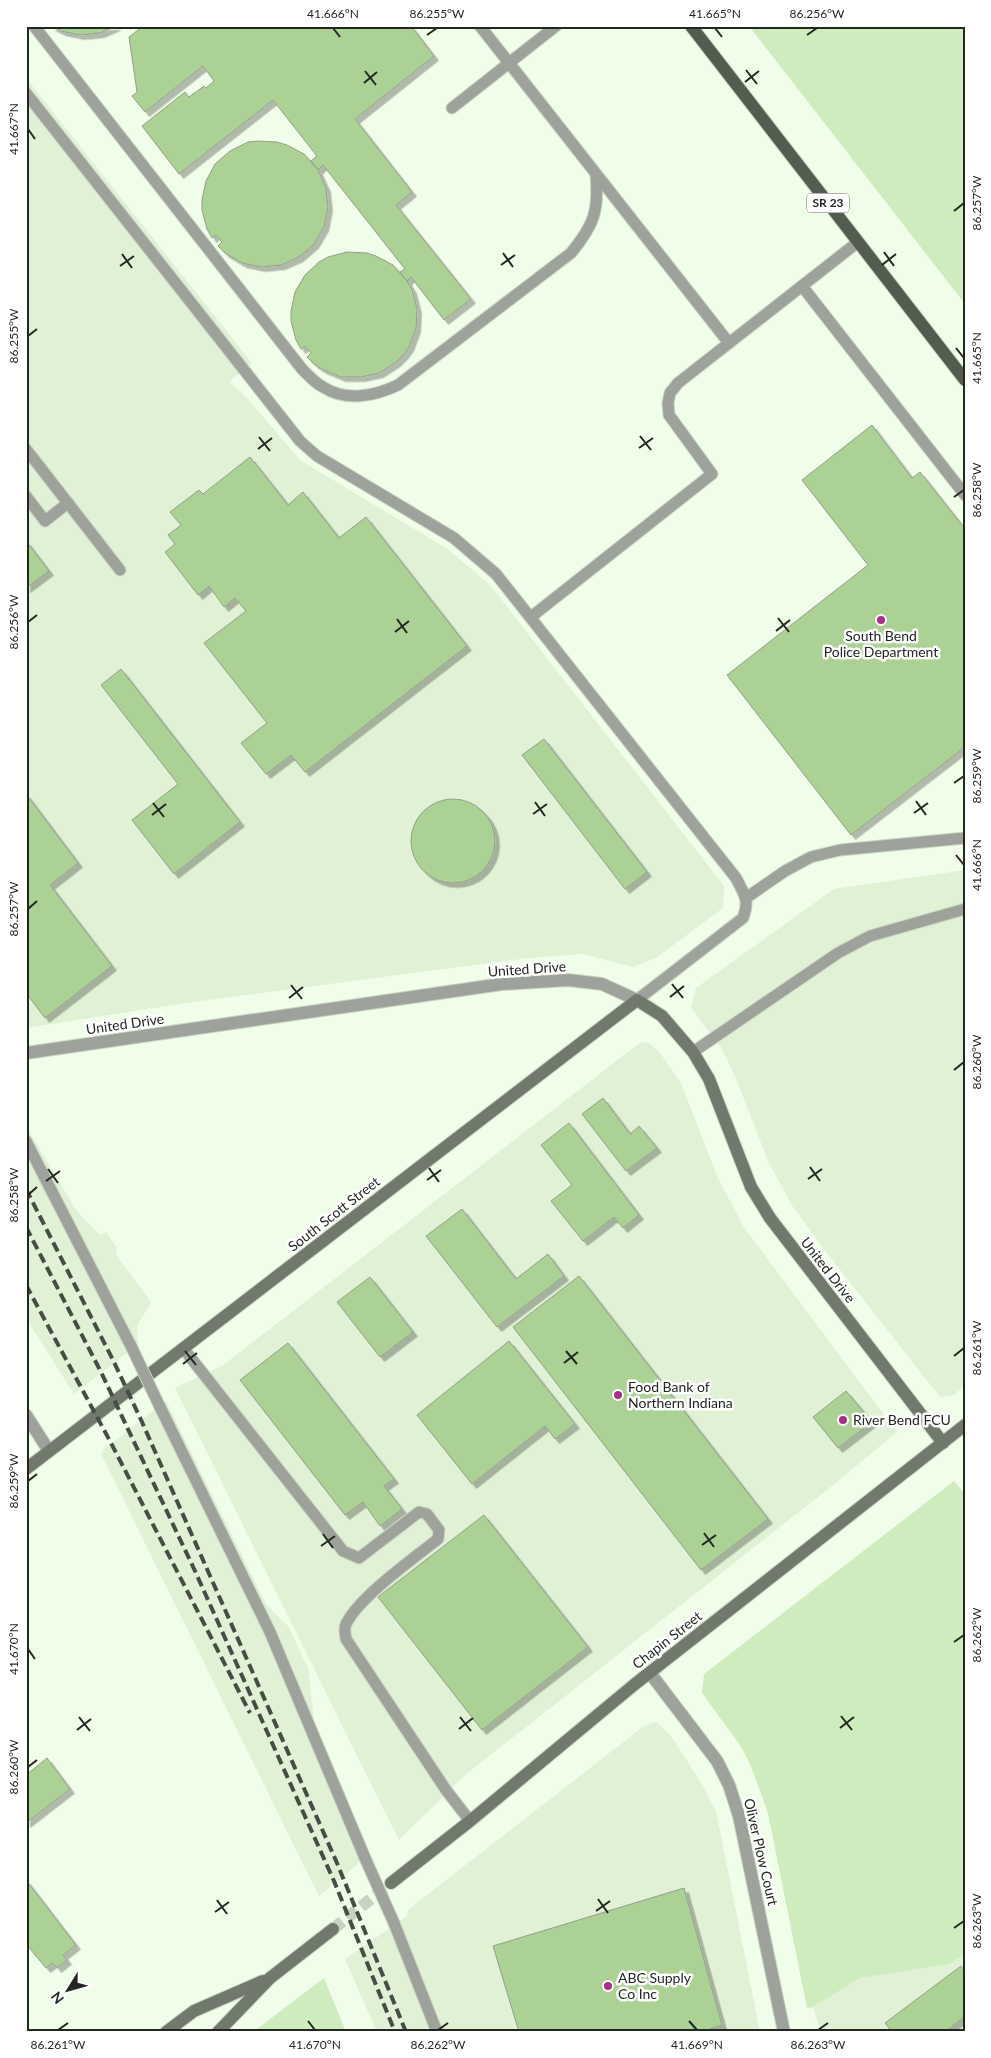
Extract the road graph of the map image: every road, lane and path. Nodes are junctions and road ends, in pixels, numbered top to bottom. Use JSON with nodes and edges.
{"nodes":[{"id":1,"x":34,"y":26,"type":"edge"},
{"id":2,"x":480,"y":26,"type":"edge"},
{"id":3,"x":556,"y":26,"type":"edge"},
{"id":4,"x":691,"y":26,"type":"edge"},
{"id":5,"x":509,"y":63,"type":"junction"},
{"id":6,"x":26,"y":93,"type":"edge"},
{"id":7,"x":452,"y":108,"type":"dead end"},
{"id":8,"x":596,"y":175,"type":"junction"},
{"id":9,"x":858,"y":242,"type":"junction"},
{"id":10,"x":802,"y":286,"type":"junction"},
{"id":11,"x":729,"y":343,"type":"junction"},
{"id":12,"x":965,"y":380,"type":"edge"},
{"id":13,"x":26,"y":448,"type":"edge"},
{"id":14,"x":965,"y":495,"type":"edge"},
{"id":15,"x":26,"y":496,"type":"edge"},
{"id":16,"x":68,"y":503,"type":"junction"},
{"id":17,"x":120,"y":570,"type":"dead end"},
{"id":18,"x":531,"y":617,"type":"junction"},
{"id":19,"x":965,"y":838,"type":"edge"},
{"id":20,"x":746,"y":898,"type":"junction"},
{"id":21,"x":965,"y":909,"type":"edge"},
{"id":22,"x":637,"y":1000,"type":"junction"},
{"id":23,"x":693,"y":1052,"type":"junction"},
{"id":24,"x":26,"y":1053,"type":"edge"},
{"id":25,"x":26,"y":1142,"type":"edge"},
{"id":26,"x":183,"y":1348,"type":"junction"},
{"id":27,"x":26,"y":1415,"type":"edge"},
{"id":28,"x":965,"y":1425,"type":"edge"},
{"id":29,"x":943,"y":1443,"type":"junction"},
{"id":30,"x":49,"y":1452,"type":"junction"},
{"id":31,"x":26,"y":1469,"type":"edge"},
{"id":32,"x":650,"y":1673,"type":"junction"},
{"id":33,"x":470,"y":1821,"type":"junction"},
{"id":34,"x":391,"y":1883,"type":"tunnel mouth"},
{"id":35,"x":333,"y":1929,"type":"tunnel mouth"},
{"id":36,"x":270,"y":1978,"type":"junction"},
{"id":37,"x":166,"y":2032,"type":"edge"},
{"id":38,"x":218,"y":2032,"type":"edge"},
{"id":39,"x":436,"y":2032,"type":"edge"},
{"id":40,"x":784,"y":2032,"type":"edge"}],
"edges":[{"from":1,"to":8,"type":"lane"},
{"from":2,"to":5,"type":"lane"},
{"from":3,"to":5,"type":"lane"},
{"from":4,"to":9,"type":"main road","number":"SR 23"},
{"from":5,"to":7,"type":"lane"},
{"from":5,"to":8,"type":"lane"},
{"from":6,"to":18,"type":"lane"},
{"from":8,"to":11,"type":"lane"},
{"from":9,"to":10,"type":"lane"},
{"from":9,"to":12,"type":"main road","number":"SR 23"},
{"from":10,"to":11,"type":"lane"},
{"from":10,"to":14,"type":"lane"},
{"from":11,"to":18,"type":"lane"},
{"from":13,"to":16,"type":"lane"},
{"from":15,"to":16,"type":"lane"},
{"from":16,"to":17,"type":"lane"},
{"from":18,"to":20,"type":"lane"},
{"from":19,"to":20,"type":"lane"},
{"from":20,"to":22,"type":"lane"},
{"from":21,"to":23,"type":"lane"},
{"from":22,"to":23,"type":"street","name":"United Drive"},
{"from":22,"to":24,"type":"street","name":"United Drive"},
{"from":22,"to":26,"type":"street","name":"South Scott Street"},
{"from":23,"to":29,"type":"street","name":"United Drive"},
{"from":25,"to":39,"type":"lane","bridge":true},
{"from":26,"to":30,"type":"street","name":"South Scott Street"},
{"from":26,"to":33,"type":"lane"},
{"from":27,"to":30,"type":"street"},
{"from":28,"to":29,"type":"street","name":"Chapin Street"},
{"from":29,"to":32,"type":"street","name":"Chapin Street"},
{"from":30,"to":31,"type":"street","name":"South Scott Street"},
{"from":32,"to":33,"type":"street","name":"Chapin Street"},
{"from":32,"to":40,"type":"street","name":"Oliver Plow Court"},
{"from":33,"to":34,"type":"street","name":"Chapin Street"},
{"from":35,"to":36,"type":"street"},
{"from":36,"to":37,"type":"street"},
{"from":36,"to":38,"type":"street"}]}
